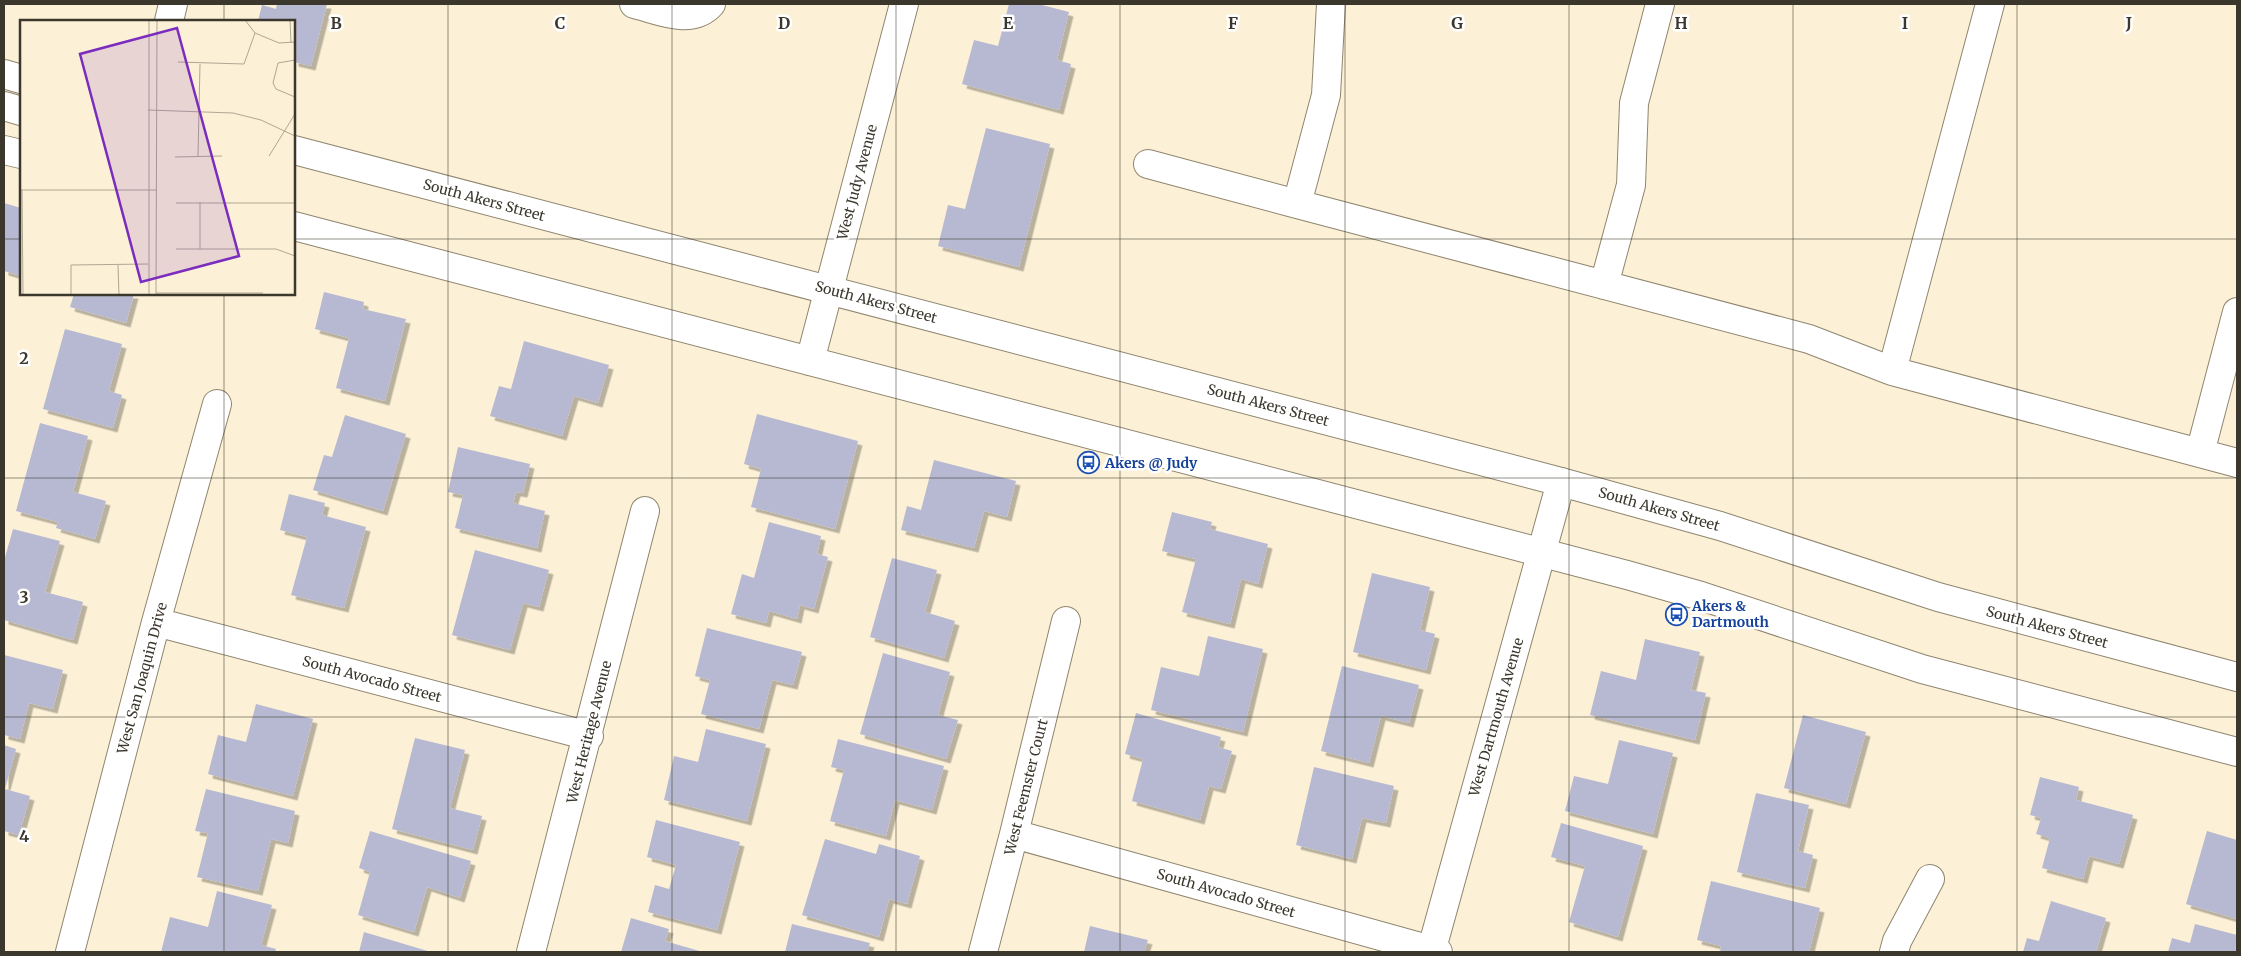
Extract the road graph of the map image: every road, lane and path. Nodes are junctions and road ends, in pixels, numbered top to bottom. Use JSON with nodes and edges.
{"nodes":[{"id":1,"x":173,"y":4,"type":"edge"},
{"id":2,"x":634,"y":4,"type":"edge"},
{"id":3,"x":711,"y":4,"type":"edge"},
{"id":4,"x":904,"y":4,"type":"edge"},
{"id":5,"x":1331,"y":4,"type":"edge"},
{"id":6,"x":1660,"y":4,"type":"edge"},
{"id":7,"x":1990,"y":4,"type":"edge"},
{"id":8,"x":169,"y":20,"type":"edge"},
{"id":9,"x":4,"y":74,"type":"edge"},
{"id":10,"x":20,"y":78,"type":"edge"},
{"id":11,"x":4,"y":106,"type":"edge"},
{"id":12,"x":20,"y":111,"type":"edge"},
{"id":13,"x":4,"y":150,"type":"edge"},
{"id":14,"x":295,"y":150,"type":"edge"},
{"id":15,"x":20,"y":154,"type":"edge"},
{"id":16,"x":1148,"y":164,"type":"dead end"},
{"id":17,"x":1297,"y":204,"type":"junction"},
{"id":18,"x":295,"y":226,"type":"edge"},
{"id":19,"x":1604,"y":285,"type":"junction"},
{"id":20,"x":828,"y":290,"type":"junction"},
{"id":21,"x":2237,"y":312,"type":"edge"},
{"id":22,"x":810,"y":361,"type":"junction"},
{"id":23,"x":1892,"y":371,"type":"junction"},
{"id":24,"x":217,"y":404,"type":"dead end"},
{"id":25,"x":2200,"y":453,"type":"junction"},
{"id":26,"x":2237,"y":463,"type":"edge"},
{"id":27,"x":1561,"y":482,"type":"junction"},
{"id":28,"x":645,"y":511,"type":"dead end"},
{"id":29,"x":1542,"y":552,"type":"junction"},
{"id":30,"x":1066,"y":621,"type":"dead end"},
{"id":31,"x":156,"y":622,"type":"junction"},
{"id":32,"x":2237,"y":677,"type":"edge"},
{"id":33,"x":589,"y":736,"type":"junction"},
{"id":34,"x":2237,"y":752,"type":"edge"},
{"id":35,"x":1014,"y":834,"type":"junction"},
{"id":36,"x":1930,"y":879,"type":"dead end"},
{"id":37,"x":70,"y":952,"type":"edge"},
{"id":38,"x":531,"y":952,"type":"edge"},
{"id":39,"x":983,"y":952,"type":"edge"},
{"id":40,"x":1434,"y":952,"type":"edge"},
{"id":41,"x":1894,"y":952,"type":"edge"}],
"edges":[{"from":1,"to":8,"type":"main road"},
{"from":2,"to":3,"type":"main road"},
{"from":4,"to":20,"type":"main road","name":"West Judy Avenue"},
{"from":5,"to":17,"type":"main road"},
{"from":6,"to":19,"type":"main road"},
{"from":7,"to":23,"type":"main road"},
{"from":9,"to":10,"type":"main road"},
{"from":11,"to":12,"type":"main road"},
{"from":13,"to":15,"type":"main road"},
{"from":14,"to":20,"type":"main road","name":"South Akers Street"},
{"from":16,"to":17,"type":"main road"},
{"from":17,"to":19,"type":"main road"},
{"from":18,"to":22,"type":"main road"},
{"from":19,"to":23,"type":"main road"},
{"from":20,"to":22,"type":"main road","name":"West Judy Avenue"},
{"from":20,"to":27,"type":"main road","name":"South Akers Street"},
{"from":21,"to":25,"type":"main road"},
{"from":22,"to":29,"type":"main road"},
{"from":23,"to":25,"type":"main road"},
{"from":24,"to":31,"type":"main road","name":"West San Joaquin Drive"},
{"from":25,"to":26,"type":"main road"},
{"from":27,"to":29,"type":"main road","name":"West Dartmouth Avenue"},
{"from":27,"to":32,"type":"main road","name":"South Akers Street"},
{"from":28,"to":33,"type":"main road","name":"West Heritage Avenue"},
{"from":29,"to":34,"type":"main road"},
{"from":29,"to":40,"type":"main road","name":"West Dartmouth Avenue"},
{"from":30,"to":35,"type":"main road","name":"West Feemster Court"},
{"from":31,"to":33,"type":"main road","name":"South Avocado Street"},
{"from":31,"to":37,"type":"main road","name":"West San Joaquin Drive"},
{"from":33,"to":38,"type":"main road","name":"West Heritage Avenue"},
{"from":35,"to":39,"type":"main road","name":"West Feemster Court"},
{"from":35,"to":40,"type":"main road","name":"South Avocado Street"},
{"from":36,"to":41,"type":"main road"}]}
